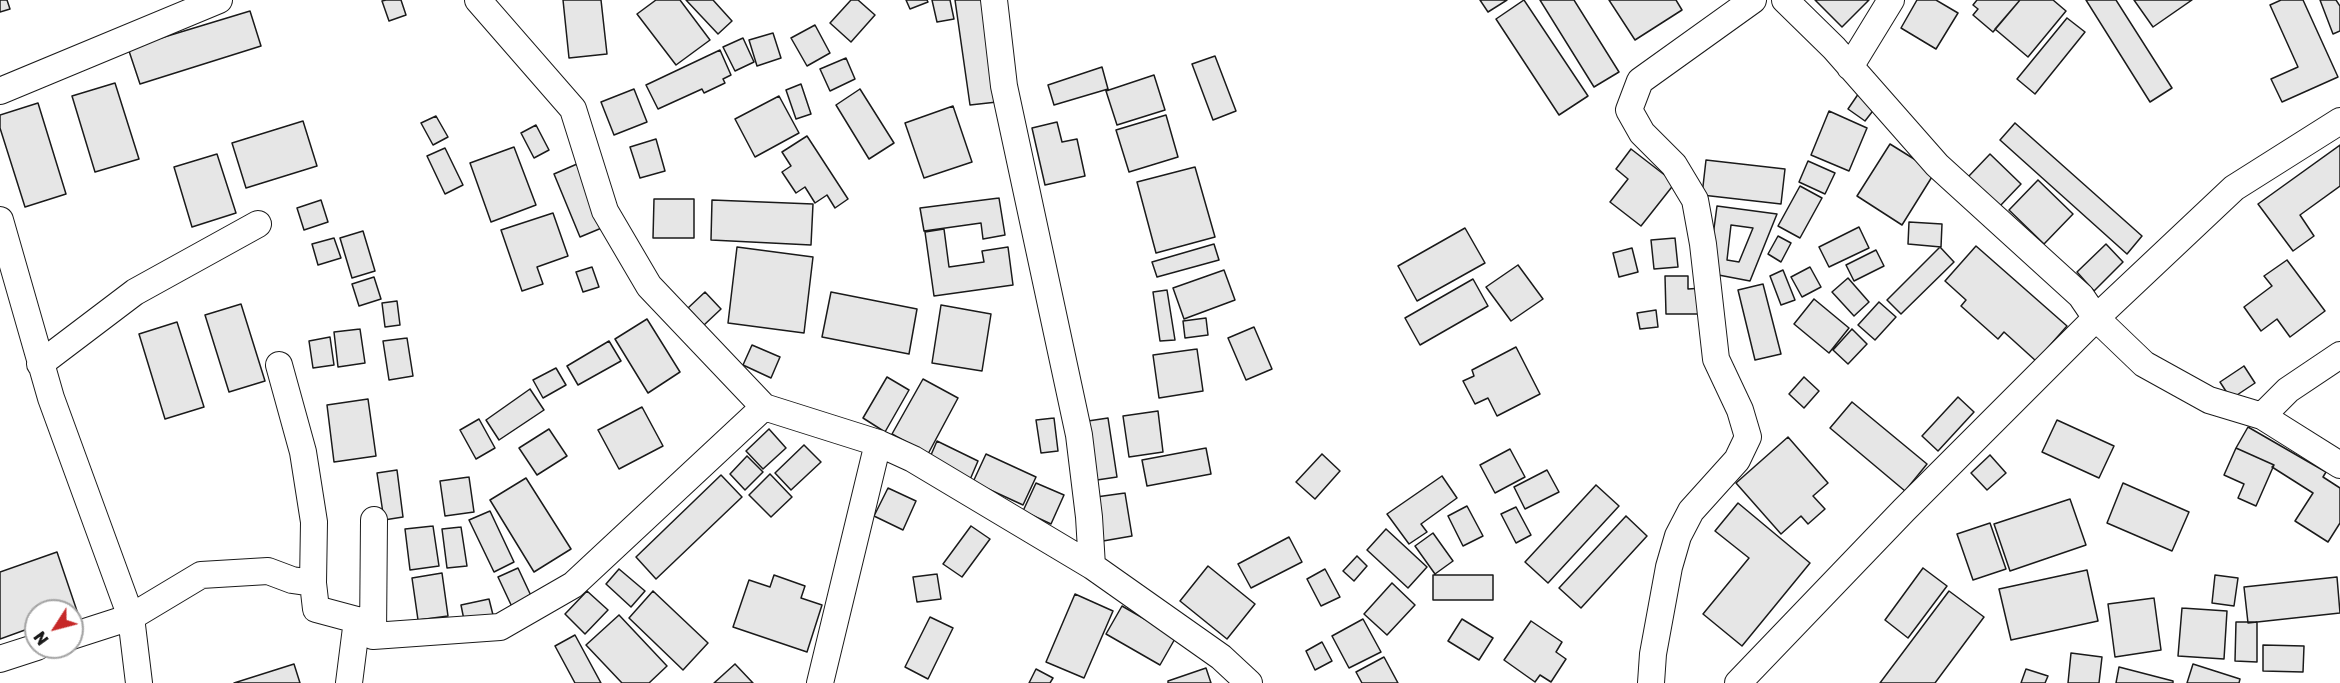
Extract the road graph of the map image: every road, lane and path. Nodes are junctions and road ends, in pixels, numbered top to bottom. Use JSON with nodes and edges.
{"nodes":[{"id":1,"x":219,"y":0,"type":"edge"},
{"id":2,"x":478,"y":0,"type":"edge"},
{"id":3,"x":994,"y":0,"type":"edge"},
{"id":4,"x":1753,"y":0,"type":"edge"},
{"id":5,"x":1785,"y":0,"type":"edge"},
{"id":6,"x":1891,"y":0,"type":"edge"},
{"id":7,"x":1851,"y":67,"type":"junction"},
{"id":8,"x":0,"y":91,"type":"edge"},
{"id":9,"x":2340,"y":121,"type":"edge"},
{"id":10,"x":0,"y":219,"type":"edge"},
{"id":11,"x":258,"y":224,"type":"dead end"},
{"id":12,"x":2096,"y":318,"type":"junction"},
{"id":13,"x":2340,"y":355,"type":"edge"},
{"id":14,"x":40,"y":364,"type":"junction"},
{"id":15,"x":279,"y":365,"type":"dead end"},
{"id":16,"x":764,"y":407,"type":"junction"},
{"id":17,"x":2262,"y":416,"type":"junction"},
{"id":18,"x":878,"y":442,"type":"junction"},
{"id":19,"x":2340,"y":465,"type":"edge"},
{"id":20,"x":374,"y":520,"type":"dead end"},
{"id":21,"x":1092,"y":566,"type":"junction"},
{"id":22,"x":313,"y":583,"type":"junction"},
{"id":23,"x":131,"y":617,"type":"junction"},
{"id":24,"x":365,"y":628,"type":"junction"},
{"id":25,"x":84,"y":632,"type":"edge"},
{"id":26,"x":24,"y":651,"type":"edge"},
{"id":27,"x":0,"y":659,"type":"edge"},
{"id":28,"x":139,"y":683,"type":"edge"},
{"id":29,"x":349,"y":683,"type":"edge"},
{"id":30,"x":820,"y":683,"type":"edge"},
{"id":31,"x":1249,"y":683,"type":"edge"},
{"id":32,"x":1651,"y":683,"type":"edge"},
{"id":33,"x":1738,"y":683,"type":"edge"}],
"edges":[{"from":1,"to":8,"type":"street"},
{"from":2,"to":16,"type":"street"},
{"from":3,"to":21,"type":"street"},
{"from":4,"to":32,"type":"street"},
{"from":5,"to":7,"type":"street"},
{"from":6,"to":7,"type":"street"},
{"from":7,"to":12,"type":"street"},
{"from":9,"to":12,"type":"street"},
{"from":10,"to":14,"type":"street"},
{"from":11,"to":14,"type":"street"},
{"from":12,"to":17,"type":"street"},
{"from":12,"to":33,"type":"street"},
{"from":13,"to":17,"type":"street"},
{"from":14,"to":23,"type":"street"},
{"from":15,"to":22,"type":"street"},
{"from":16,"to":18,"type":"street"},
{"from":16,"to":24,"type":"street"},
{"from":17,"to":19,"type":"street"},
{"from":18,"to":21,"type":"street"},
{"from":18,"to":30,"type":"street"},
{"from":20,"to":24,"type":"street"},
{"from":21,"to":31,"type":"street"},
{"from":22,"to":23,"type":"street"},
{"from":22,"to":24,"type":"street"},
{"from":23,"to":25,"type":"street"},
{"from":23,"to":28,"type":"street"},
{"from":24,"to":29,"type":"street"},
{"from":26,"to":27,"type":"street"}]}
